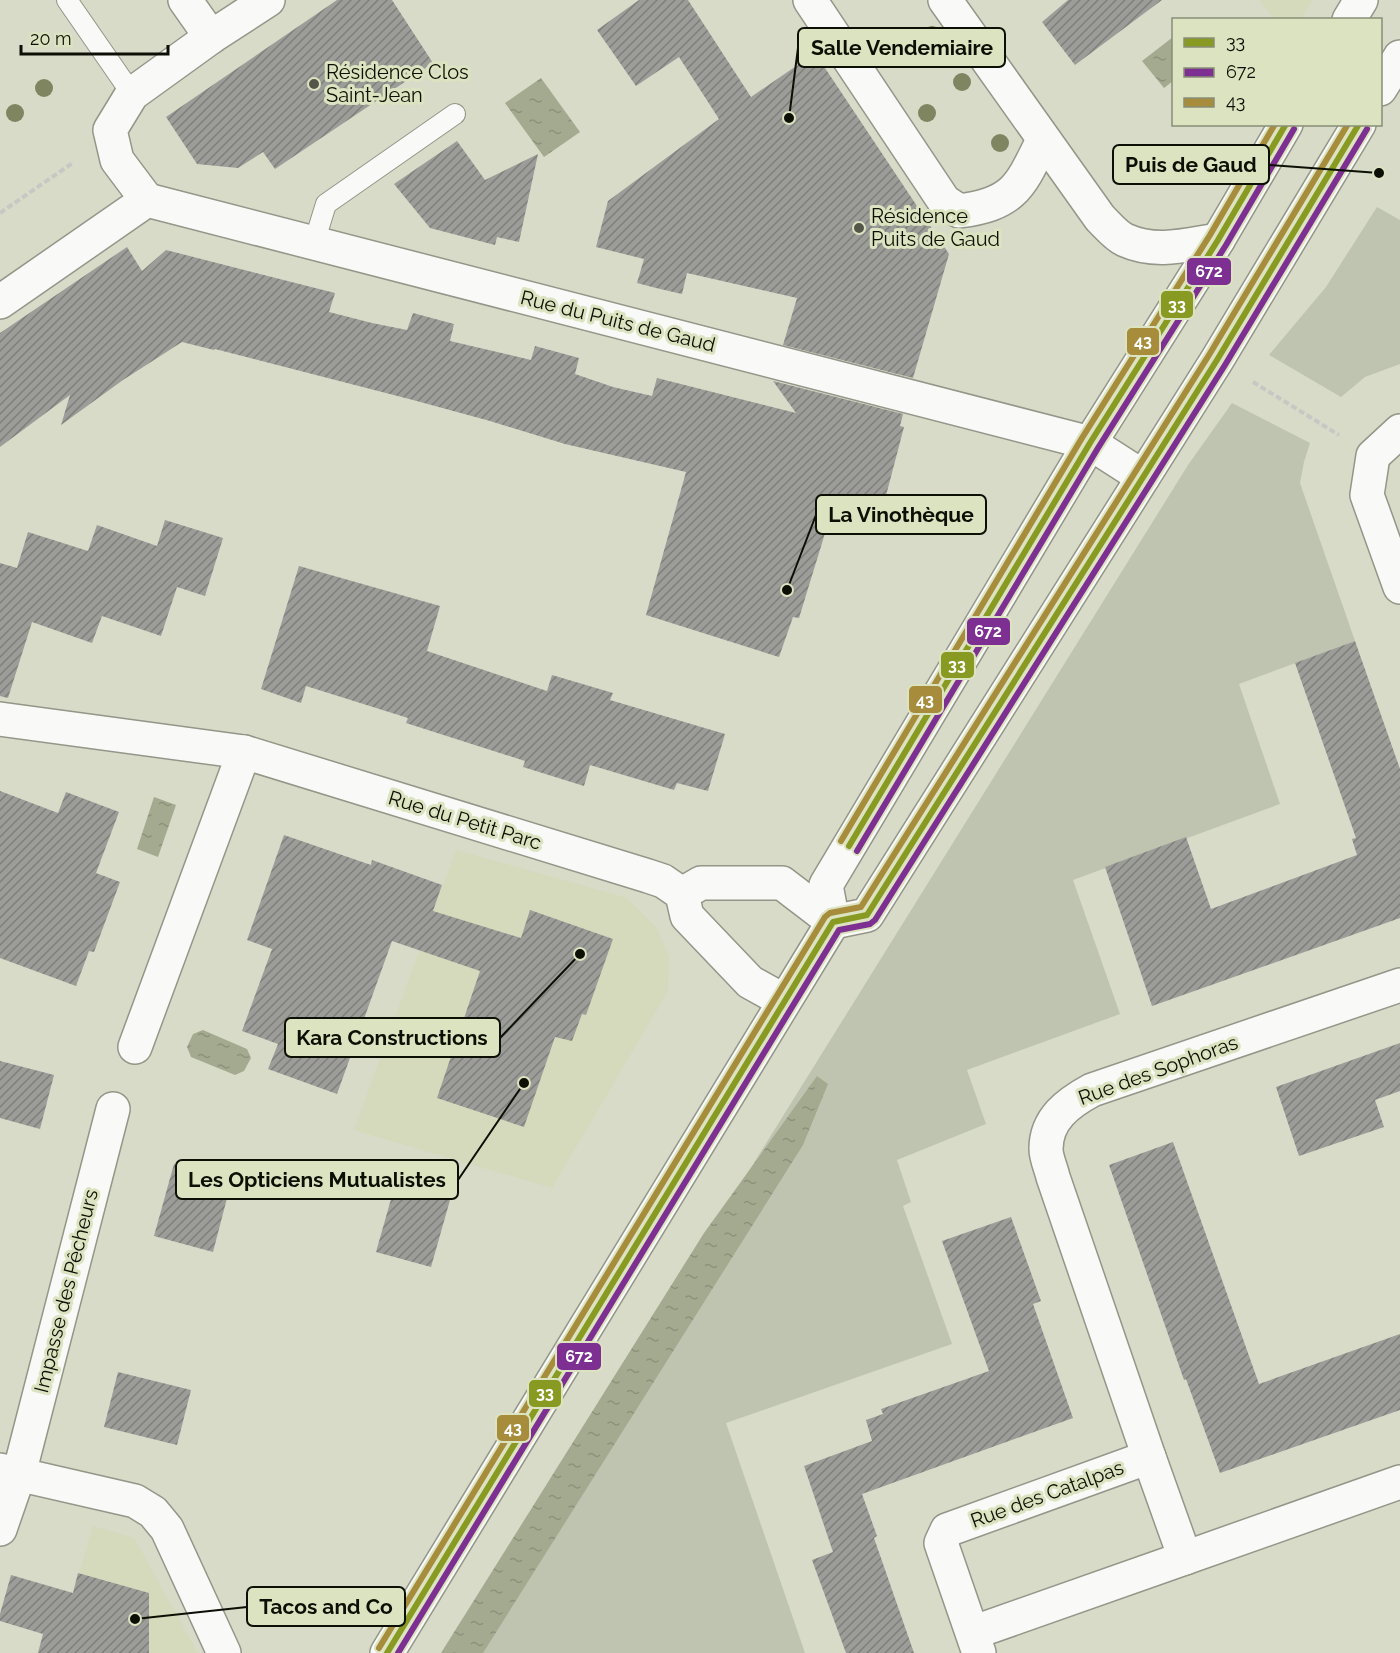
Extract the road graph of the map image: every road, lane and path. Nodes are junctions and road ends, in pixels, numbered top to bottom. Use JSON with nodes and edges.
{"nodes":[{"id":1,"x":67,"y":0,"type":"edge"},
{"id":2,"x":185,"y":0,"type":"edge"},
{"id":3,"x":268,"y":0,"type":"edge"},
{"id":4,"x":810,"y":0,"type":"edge"},
{"id":5,"x":945,"y":0,"type":"edge"},
{"id":6,"x":1361,"y":0,"type":"edge"},
{"id":7,"x":1350,"y":18,"type":"edge"},
{"id":8,"x":211,"y":37,"type":"junction"},
{"id":9,"x":1400,"y":57,"type":"edge"},
{"id":10,"x":1382,"y":86,"type":"edge"},
{"id":11,"x":132,"y":94,"type":"junction"},
{"id":12,"x":455,"y":114,"type":"dead end"},
{"id":13,"x":1285,"y":126,"type":"edge"},
{"id":14,"x":1358,"y":126,"type":"edge"},
{"id":15,"x":110,"y":130,"type":"junction"},
{"id":16,"x":1043,"y":140,"type":"junction"},
{"id":17,"x":147,"y":200,"type":"junction"},
{"id":18,"x":0,"y":213,"type":"edge"},
{"id":19,"x":1218,"y":240,"type":"junction"},
{"id":20,"x":314,"y":243,"type":"junction"},
{"id":21,"x":0,"y":302,"type":"edge"},
{"id":22,"x":1247,"y":378,"type":"dead end"},
{"id":23,"x":1400,"y":432,"type":"edge"},
{"id":24,"x":1090,"y":443,"type":"junction"},
{"id":25,"x":1373,"y":456,"type":"junction"},
{"id":26,"x":1143,"y":477,"type":"junction"},
{"id":27,"x":1400,"y":587,"type":"edge"},
{"id":28,"x":0,"y":719,"type":"edge"},
{"id":29,"x":244,"y":752,"type":"junction"},
{"id":30,"x":682,"y":894,"type":"junction"},
{"id":31,"x":832,"y":922,"type":"junction"},
{"id":32,"x":1400,"y":985,"type":"edge"},
{"id":33,"x":784,"y":1001,"type":"junction"},
{"id":34,"x":135,"y":1047,"type":"dead end"},
{"id":35,"x":113,"y":1109,"type":"dead end"},
{"id":36,"x":1149,"y":1457,"type":"junction"},
{"id":37,"x":9,"y":1472,"type":"edge"},
{"id":38,"x":1400,"y":1482,"type":"edge"},
{"id":39,"x":0,"y":1529,"type":"edge"},
{"id":40,"x":1185,"y":1557,"type":"junction"},
{"id":41,"x":976,"y":1643,"type":"edge"},
{"id":42,"x":224,"y":1653,"type":"edge"},
{"id":43,"x":387,"y":1653,"type":"edge"}],
"edges":[{"from":1,"to":11,"type":"lane"},
{"from":2,"to":8,"type":"street"},
{"from":3,"to":8,"type":"street"},
{"from":4,"to":16,"type":"street"},
{"from":5,"to":16,"type":"street"},
{"from":6,"to":7,"type":"street"},
{"from":8,"to":11,"type":"street"},
{"from":9,"to":10,"type":"street"},
{"from":11,"to":15,"type":"street"},
{"from":12,"to":20,"type":"lane"},
{"from":13,"to":19,"type":"street"},
{"from":14,"to":26,"type":"street"},
{"from":15,"to":17,"type":"street"},
{"from":15,"to":18,"type":"path"},
{"from":16,"to":19,"type":"street"},
{"from":17,"to":20,"type":"street","name":"Rue du Puits de Gaud"},
{"from":17,"to":21,"type":"street"},
{"from":19,"to":24,"type":"street"},
{"from":20,"to":24,"type":"street","name":"Rue du Puits de Gaud"},
{"from":22,"to":25,"type":"path"},
{"from":23,"to":25,"type":"street"},
{"from":24,"to":26,"type":"street","name":"Rue du Puits de Gaud"},
{"from":24,"to":31,"type":"street"},
{"from":25,"to":27,"type":"street"},
{"from":26,"to":31,"type":"street"},
{"from":28,"to":29,"type":"street","name":"Rue du Petit Parc"},
{"from":29,"to":30,"type":"street","name":"Rue du Petit Parc"},
{"from":29,"to":34,"type":"street"},
{"from":30,"to":31,"type":"street"},
{"from":30,"to":33,"type":"street"},
{"from":31,"to":33,"type":"street"},
{"from":32,"to":36,"type":"street","name":"Rue des Sophoras"},
{"from":33,"to":43,"type":"street"},
{"from":35,"to":37,"type":"street","name":"Impasse des Pêcheurs"},
{"from":36,"to":40,"type":"street","name":"Rue des Catalpas"},
{"from":36,"to":41,"type":"street","name":"Rue des Catalpas"},
{"from":37,"to":39,"type":"street","name":"Impasse des Pêcheurs"},
{"from":37,"to":42,"type":"street"},
{"from":38,"to":40,"type":"street","name":"Rue des Catalpas"},
{"from":40,"to":41,"type":"street","name":"Rue des Catalpas"}]}
